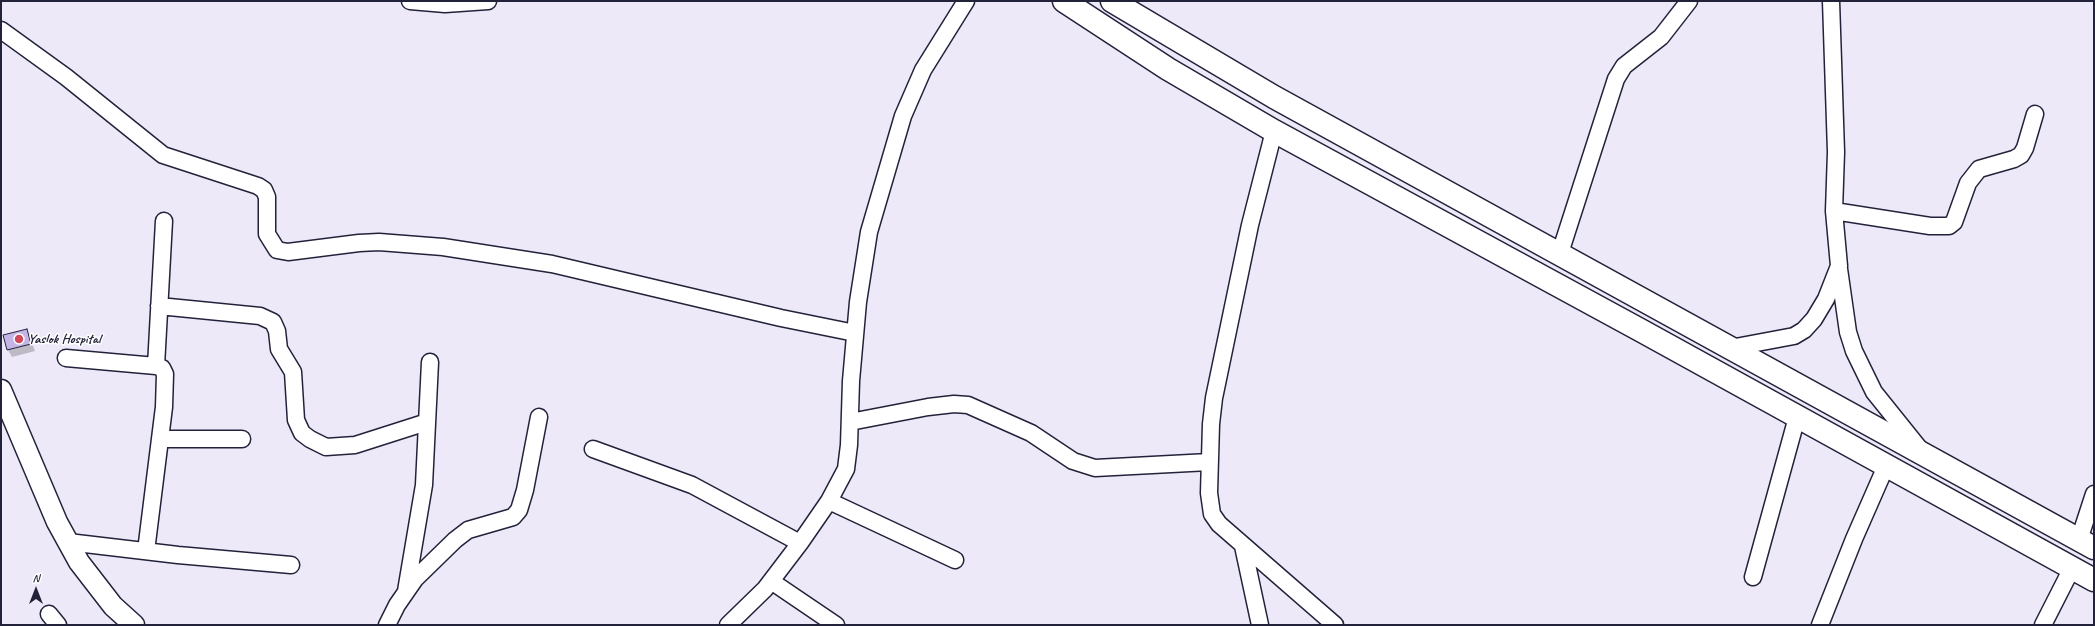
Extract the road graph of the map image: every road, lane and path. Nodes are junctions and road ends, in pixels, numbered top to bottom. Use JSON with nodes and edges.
{"nodes":[{"id":1,"x":410,"y":1,"type":"edge"},
{"id":2,"x":488,"y":1,"type":"edge"},
{"id":3,"x":966,"y":1,"type":"edge"},
{"id":4,"x":1064,"y":1,"type":"edge"},
{"id":5,"x":1112,"y":1,"type":"edge"},
{"id":6,"x":1689,"y":1,"type":"edge"},
{"id":7,"x":1831,"y":1,"type":"edge"},
{"id":8,"x":1,"y":30,"type":"edge"},
{"id":9,"x":1274,"y":97,"type":"junction"},
{"id":10,"x":2035,"y":114,"type":"dead end"},
{"id":11,"x":1267,"y":126,"type":"junction"},
{"id":12,"x":1834,"y":211,"type":"junction"},
{"id":13,"x":164,"y":221,"type":"dead end"},
{"id":14,"x":1560,"y":253,"type":"junction"},
{"id":15,"x":1839,"y":266,"type":"junction"},
{"id":16,"x":159,"y":306,"type":"junction"},
{"id":17,"x":855,"y":333,"type":"junction"},
{"id":18,"x":1730,"y":348,"type":"junction"},
{"id":19,"x":66,"y":358,"type":"dead end"},
{"id":20,"x":430,"y":362,"type":"dead end"},
{"id":21,"x":156,"y":366,"type":"junction"},
{"id":22,"x":1,"y":390,"type":"edge"},
{"id":23,"x":539,"y":417,"type":"dead end"},
{"id":24,"x":1797,"y":417,"type":"junction"},
{"id":25,"x":427,"y":422,"type":"junction"},
{"id":26,"x":850,"y":422,"type":"junction"},
{"id":27,"x":160,"y":439,"type":"junction"},
{"id":28,"x":242,"y":439,"type":"dead end"},
{"id":29,"x":592,"y":449,"type":"dead end"},
{"id":30,"x":1926,"y":456,"type":"junction"},
{"id":31,"x":1209,"y":462,"type":"junction"},
{"id":32,"x":1886,"y":466,"type":"junction"},
{"id":33,"x":2094,"y":494,"type":"edge"},
{"id":34,"x":829,"y":500,"type":"junction"},
{"id":35,"x":68,"y":542,"type":"junction"},
{"id":36,"x":800,"y":543,"type":"junction"},
{"id":37,"x":2086,"y":544,"type":"edge"},
{"id":38,"x":1243,"y":546,"type":"junction"},
{"id":39,"x":146,"y":551,"type":"junction"},
{"id":40,"x":955,"y":560,"type":"dead end"},
{"id":41,"x":291,"y":565,"type":"dead end"},
{"id":42,"x":2072,"y":568,"type":"junction"},
{"id":43,"x":1752,"y":577,"type":"dead end"},
{"id":44,"x":2094,"y":580,"type":"edge"},
{"id":45,"x":771,"y":581,"type":"junction"},
{"id":46,"x":406,"y":592,"type":"junction"},
{"id":47,"x":134,"y":625,"type":"edge"},
{"id":48,"x":387,"y":625,"type":"edge"},
{"id":49,"x":728,"y":625,"type":"edge"},
{"id":50,"x":836,"y":625,"type":"edge"},
{"id":51,"x":1260,"y":625,"type":"edge"},
{"id":52,"x":1335,"y":625,"type":"edge"},
{"id":53,"x":1820,"y":625,"type":"edge"},
{"id":54,"x":2043,"y":625,"type":"edge"}],
"edges":[{"from":1,"to":2,"type":"street"},
{"from":3,"to":17,"type":"street"},
{"from":4,"to":11,"type":"highway"},
{"from":5,"to":9,"type":"highway"},
{"from":6,"to":14,"type":"street"},
{"from":7,"to":12,"type":"street"},
{"from":8,"to":17,"type":"street"},
{"from":9,"to":11,"type":"highway"},
{"from":9,"to":14,"type":"highway"},
{"from":10,"to":12,"type":"street"},
{"from":11,"to":24,"type":"highway"},
{"from":11,"to":31,"type":"street"},
{"from":12,"to":15,"type":"street"},
{"from":13,"to":16,"type":"street"},
{"from":14,"to":18,"type":"highway"},
{"from":15,"to":18,"type":"street"},
{"from":15,"to":30,"type":"street"},
{"from":16,"to":21,"type":"street"},
{"from":16,"to":25,"type":"street"},
{"from":17,"to":26,"type":"street"},
{"from":18,"to":30,"type":"highway"},
{"from":19,"to":21,"type":"street"},
{"from":20,"to":25,"type":"street"},
{"from":21,"to":27,"type":"street"},
{"from":22,"to":35,"type":"main road"},
{"from":23,"to":46,"type":"street"},
{"from":24,"to":32,"type":"highway"},
{"from":24,"to":43,"type":"street"},
{"from":25,"to":46,"type":"street"},
{"from":26,"to":31,"type":"street"},
{"from":26,"to":34,"type":"street"},
{"from":27,"to":28,"type":"street"},
{"from":27,"to":39,"type":"street"},
{"from":29,"to":36,"type":"street"},
{"from":30,"to":37,"type":"highway"},
{"from":31,"to":38,"type":"street"},
{"from":32,"to":42,"type":"highway"},
{"from":32,"to":53,"type":"street"},
{"from":33,"to":37,"type":"street"},
{"from":34,"to":36,"type":"street"},
{"from":34,"to":40,"type":"street"},
{"from":35,"to":39,"type":"street"},
{"from":35,"to":47,"type":"main road"},
{"from":36,"to":45,"type":"street"},
{"from":38,"to":51,"type":"street"},
{"from":38,"to":52,"type":"street"},
{"from":39,"to":41,"type":"street"},
{"from":42,"to":44,"type":"highway"},
{"from":42,"to":54,"type":"street"},
{"from":45,"to":49,"type":"street"},
{"from":45,"to":50,"type":"street"},
{"from":46,"to":48,"type":"street"}]}
